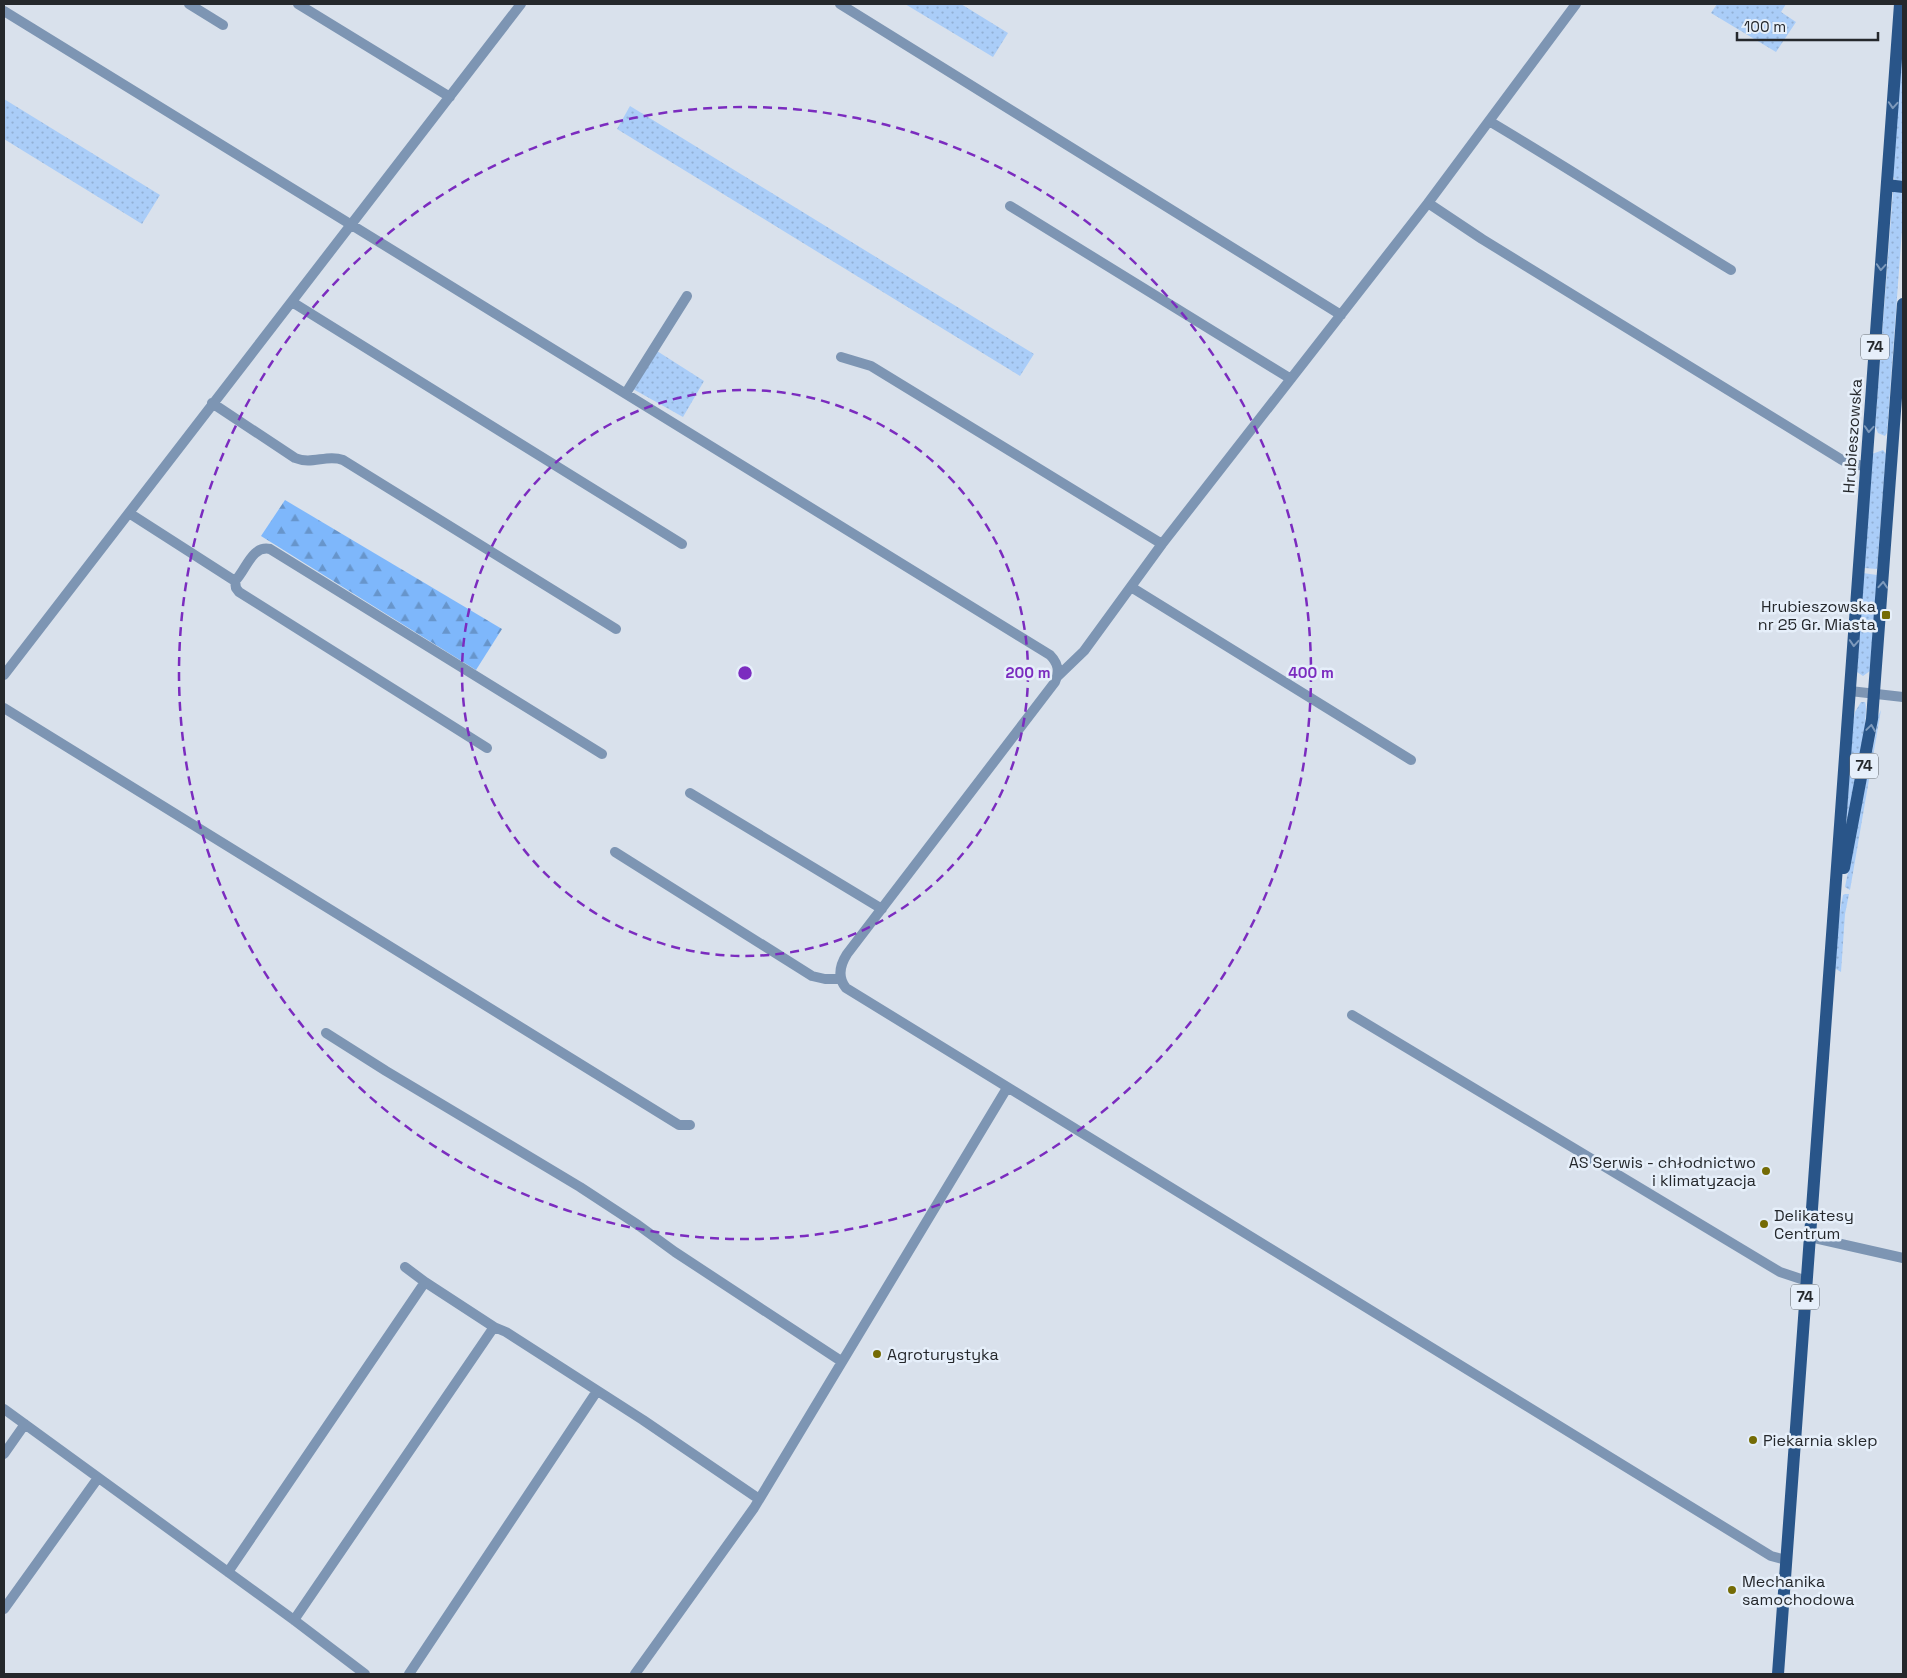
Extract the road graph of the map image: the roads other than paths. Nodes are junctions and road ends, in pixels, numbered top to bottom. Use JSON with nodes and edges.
{"nodes":[{"id":1,"x":188,"y":4,"type":"edge"},
{"id":2,"x":298,"y":4,"type":"edge"},
{"id":3,"x":521,"y":4,"type":"edge"},
{"id":4,"x":840,"y":4,"type":"edge"},
{"id":5,"x":1576,"y":4,"type":"edge"},
{"id":6,"x":1900,"y":4,"type":"edge"},
{"id":7,"x":4,"y":11,"type":"edge"},
{"id":8,"x":223,"y":25,"type":"dead end"},
{"id":9,"x":450,"y":97,"type":"junction"},
{"id":10,"x":1489,"y":121,"type":"junction"},
{"id":11,"x":1887,"y":185,"type":"junction"},
{"id":12,"x":1903,"y":187,"type":"edge"},
{"id":13,"x":1428,"y":202,"type":"junction"},
{"id":14,"x":1010,"y":206,"type":"dead end"},
{"id":15,"x":352,"y":224,"type":"junction"},
{"id":16,"x":1731,"y":270,"type":"dead end"},
{"id":17,"x":687,"y":296,"type":"dead end"},
{"id":18,"x":292,"y":302,"type":"junction"},
{"id":19,"x":1903,"y":304,"type":"edge"},
{"id":20,"x":1340,"y":315,"type":"junction"},
{"id":21,"x":841,"y":357,"type":"dead end"},
{"id":22,"x":1291,"y":379,"type":"junction"},
{"id":23,"x":626,"y":393,"type":"junction"},
{"id":24,"x":212,"y":403,"type":"junction"},
{"id":25,"x":1867,"y":466,"type":"junction"},
{"id":26,"x":128,"y":513,"type":"junction"},
{"id":27,"x":682,"y":544,"type":"dead end"},
{"id":28,"x":1162,"y":544,"type":"junction"},
{"id":29,"x":235,"y":581,"type":"junction"},
{"id":30,"x":1131,"y":587,"type":"junction"},
{"id":31,"x":616,"y":629,"type":"dead end"},
{"id":32,"x":4,"y":675,"type":"edge"},
{"id":33,"x":1057,"y":677,"type":"junction"},
{"id":34,"x":1850,"y":696,"type":"junction"},
{"id":35,"x":1903,"y":697,"type":"edge"},
{"id":36,"x":1874,"y":698,"type":"junction"},
{"id":37,"x":4,"y":708,"type":"edge"},
{"id":38,"x":486,"y":748,"type":"dead end"},
{"id":39,"x":602,"y":754,"type":"dead end"},
{"id":40,"x":1411,"y":760,"type":"dead end"},
{"id":41,"x":690,"y":793,"type":"dead end"},
{"id":42,"x":615,"y":852,"type":"dead end"},
{"id":43,"x":882,"y":909,"type":"junction"},
{"id":44,"x":1834,"y":920,"type":"junction"},
{"id":45,"x":840,"y":979,"type":"junction"},
{"id":46,"x":1352,"y":1015,"type":"dead end"},
{"id":47,"x":326,"y":1033,"type":"dead end"},
{"id":48,"x":1007,"y":1088,"type":"junction"},
{"id":49,"x":690,"y":1125,"type":"dead end"},
{"id":50,"x":1810,"y":1237,"type":"junction"},
{"id":51,"x":1903,"y":1258,"type":"edge"},
{"id":52,"x":405,"y":1267,"type":"dead end"},
{"id":53,"x":1806,"y":1281,"type":"junction"},
{"id":54,"x":425,"y":1282,"type":"junction"},
{"id":55,"x":494,"y":1327,"type":"junction"},
{"id":56,"x":841,"y":1361,"type":"junction"},
{"id":57,"x":597,"y":1391,"type":"junction"},
{"id":58,"x":4,"y":1409,"type":"edge"},
{"id":59,"x":25,"y":1424,"type":"junction"},
{"id":60,"x":4,"y":1454,"type":"edge"},
{"id":61,"x":98,"y":1478,"type":"junction"},
{"id":62,"x":759,"y":1499,"type":"junction"},
{"id":63,"x":1786,"y":1560,"type":"junction"},
{"id":64,"x":228,"y":1572,"type":"junction"},
{"id":65,"x":4,"y":1609,"type":"edge"},
{"id":66,"x":294,"y":1620,"type":"junction"},
{"id":67,"x":365,"y":1674,"type":"edge"},
{"id":68,"x":409,"y":1674,"type":"edge"},
{"id":69,"x":635,"y":1674,"type":"edge"},
{"id":70,"x":1778,"y":1674,"type":"edge"}],
"edges":[{"from":1,"to":8,"type":"street"},
{"from":2,"to":9,"type":"street"},
{"from":3,"to":9,"type":"street"},
{"from":4,"to":20,"type":"street"},
{"from":5,"to":10,"type":"street"},
{"from":6,"to":11,"type":"main road","name":"Hrubieszowska","number":"74","one_way":true},
{"from":7,"to":15,"type":"street"},
{"from":9,"to":15,"type":"street"},
{"from":10,"to":13,"type":"street"},
{"from":10,"to":16,"type":"street"},
{"from":11,"to":12,"type":"main road"},
{"from":11,"to":25,"type":"main road","name":"Hrubieszowska","number":"74","one_way":true},
{"from":13,"to":20,"type":"street"},
{"from":13,"to":25,"type":"street"},
{"from":14,"to":22,"type":"street"},
{"from":15,"to":18,"type":"street"},
{"from":15,"to":23,"type":"street"},
{"from":17,"to":23,"type":"street"},
{"from":18,"to":24,"type":"street"},
{"from":18,"to":27,"type":"street"},
{"from":36,"to":19,"type":"main road","number":"74","one_way":true},
{"from":20,"to":22,"type":"street"},
{"from":21,"to":28,"type":"street"},
{"from":22,"to":28,"type":"street"},
{"from":23,"to":33,"type":"street"},
{"from":24,"to":26,"type":"street"},
{"from":24,"to":31,"type":"street"},
{"from":25,"to":34,"type":"main road","name":"Hrubieszowska","number":"74","one_way":true},
{"from":26,"to":29,"type":"street"},
{"from":26,"to":32,"type":"street"},
{"from":28,"to":30,"type":"street"},
{"from":29,"to":38,"type":"street"},
{"from":29,"to":39,"type":"street"},
{"from":30,"to":33,"type":"street"},
{"from":30,"to":40,"type":"street"},
{"from":33,"to":43,"type":"street"},
{"from":34,"to":36,"type":"street"},
{"from":34,"to":44,"type":"main road","number":"74"},
{"from":35,"to":36,"type":"street"},
{"from":44,"to":36,"type":"main road","number":"74","one_way":true},
{"from":37,"to":49,"type":"street"},
{"from":41,"to":43,"type":"street"},
{"from":42,"to":45,"type":"street"},
{"from":43,"to":45,"type":"street"},
{"from":44,"to":50,"type":"main road","number":"74"},
{"from":45,"to":48,"type":"street"},
{"from":46,"to":53,"type":"street"},
{"from":47,"to":56,"type":"street"},
{"from":48,"to":56,"type":"street"},
{"from":48,"to":63,"type":"street"},
{"from":50,"to":51,"type":"street"},
{"from":50,"to":53,"type":"main road","number":"74"},
{"from":52,"to":54,"type":"street"},
{"from":53,"to":63,"type":"main road","number":"74"},
{"from":54,"to":55,"type":"street"},
{"from":54,"to":64,"type":"street"},
{"from":55,"to":57,"type":"street"},
{"from":55,"to":66,"type":"street"},
{"from":56,"to":62,"type":"street"},
{"from":57,"to":62,"type":"street"},
{"from":57,"to":68,"type":"street"},
{"from":58,"to":59,"type":"street"},
{"from":59,"to":60,"type":"street"},
{"from":59,"to":61,"type":"street"},
{"from":61,"to":64,"type":"street"},
{"from":61,"to":65,"type":"street"},
{"from":62,"to":69,"type":"street"},
{"from":63,"to":70,"type":"main road","number":"74"},
{"from":64,"to":66,"type":"street"},
{"from":66,"to":67,"type":"street"}]}
